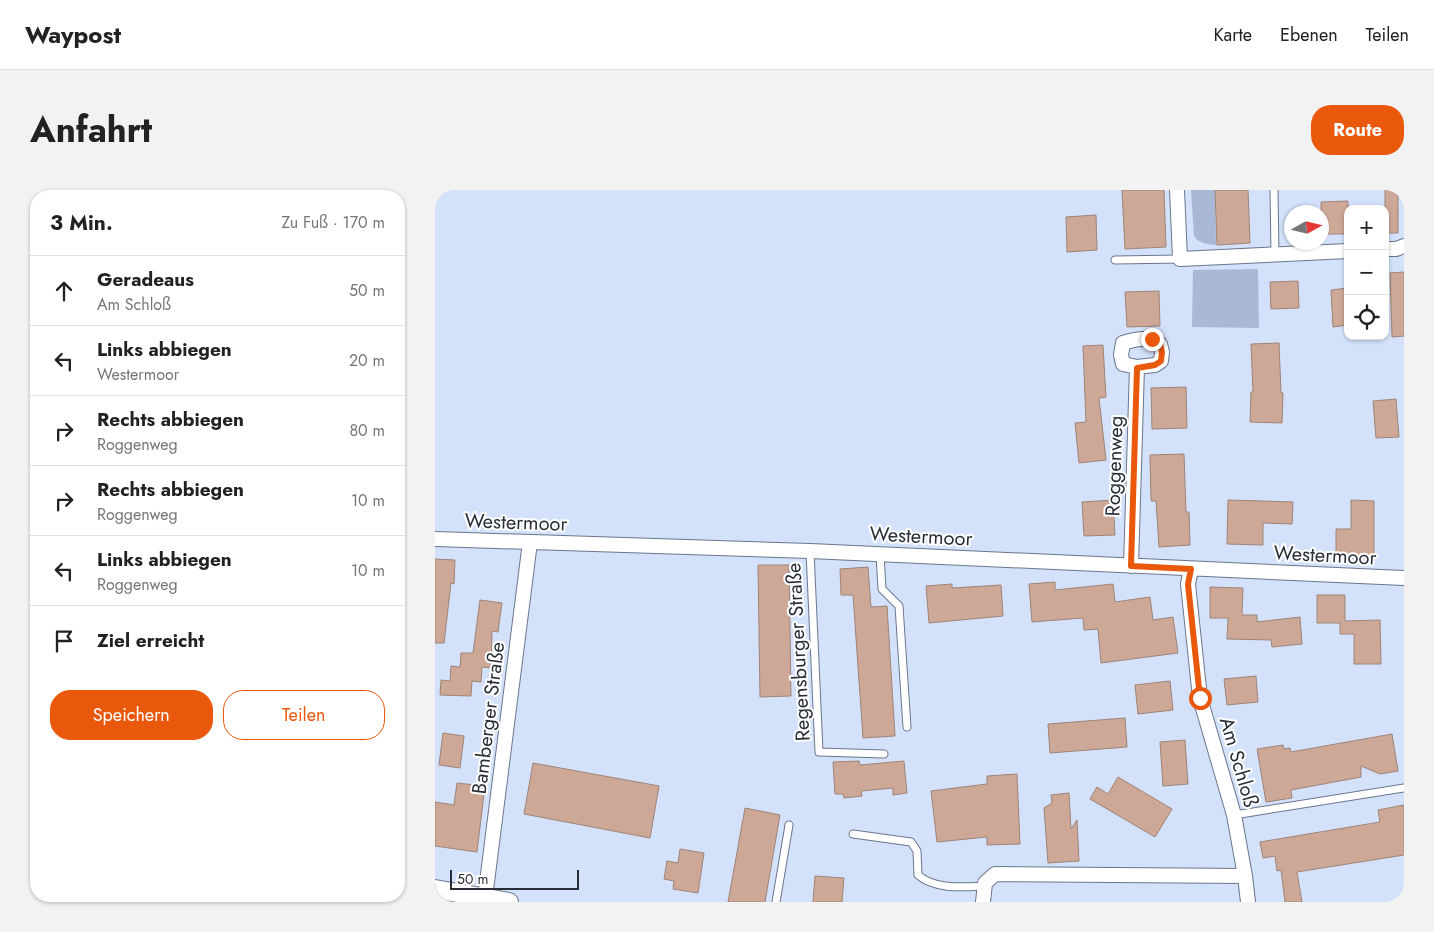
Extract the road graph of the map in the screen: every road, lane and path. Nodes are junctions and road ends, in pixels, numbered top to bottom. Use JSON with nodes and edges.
{"nodes":[{"id":1,"x":1177,"y":190,"type":"edge"},
{"id":2,"x":1274,"y":190,"type":"edge"},
{"id":3,"x":1404,"y":246,"type":"edge"},
{"id":4,"x":1389,"y":249,"type":"edge"},
{"id":5,"x":1344,"y":251,"type":"edge"},
{"id":6,"x":1275,"y":255,"type":"junction"},
{"id":7,"x":1179,"y":259,"type":"junction"},
{"id":8,"x":1115,"y":260,"type":"dead end"},
{"id":9,"x":1137,"y":368,"type":"dead end"},
{"id":10,"x":435,"y":539,"type":"edge"},
{"id":11,"x":531,"y":542,"type":"junction"},
{"id":12,"x":810,"y":551,"type":"junction"},
{"id":13,"x":880,"y":555,"type":"junction"},
{"id":14,"x":1131,"y":566,"type":"junction"},
{"id":15,"x":1191,"y":569,"type":"junction"},
{"id":16,"x":1404,"y":578,"type":"edge"},
{"id":17,"x":907,"y":727,"type":"dead end"},
{"id":18,"x":884,"y":754,"type":"dead end"},
{"id":19,"x":1404,"y":788,"type":"edge"},
{"id":20,"x":1233,"y":815,"type":"junction"},
{"id":21,"x":789,"y":825,"type":"dead end"},
{"id":22,"x":853,"y":834,"type":"dead end"},
{"id":23,"x":1245,"y":876,"type":"junction"},
{"id":24,"x":985,"y":886,"type":"junction"},
{"id":25,"x":435,"y":889,"type":"edge"},
{"id":26,"x":489,"y":900,"type":"edge"},
{"id":27,"x":509,"y":902,"type":"edge"},
{"id":28,"x":776,"y":902,"type":"edge"},
{"id":29,"x":983,"y":902,"type":"edge"},
{"id":30,"x":1248,"y":902,"type":"edge"}],
"edges":[{"from":1,"to":7,"type":"street"},
{"from":2,"to":6,"type":"lane"},
{"from":3,"to":4,"type":"street"},
{"from":5,"to":6,"type":"street"},
{"from":6,"to":7,"type":"street"},
{"from":7,"to":8,"type":"lane"},
{"from":9,"to":14,"type":"street","name":"Roggenweg"},
{"from":10,"to":11,"type":"street","name":"Westermoor"},
{"from":11,"to":12,"type":"street","name":"Westermoor"},
{"from":11,"to":26,"type":"street","name":"Bamberger Straße"},
{"from":12,"to":13,"type":"street","name":"Westermoor"},
{"from":12,"to":18,"type":"lane","name":"Regensburger Straße"},
{"from":13,"to":14,"type":"street","name":"Westermoor"},
{"from":13,"to":17,"type":"lane"},
{"from":14,"to":15,"type":"street","name":"Westermoor"},
{"from":15,"to":16,"type":"street","name":"Westermoor"},
{"from":15,"to":20,"type":"street","name":"Am Schloß"},
{"from":19,"to":20,"type":"lane"},
{"from":20,"to":23,"type":"street","name":"Am Schloß"},
{"from":21,"to":28,"type":"lane"},
{"from":22,"to":24,"type":"lane"},
{"from":23,"to":24,"type":"street"},
{"from":23,"to":30,"type":"street","name":"Am Schloß"},
{"from":24,"to":29,"type":"street"},
{"from":25,"to":26,"type":"street"},
{"from":26,"to":27,"type":"street"}]}
